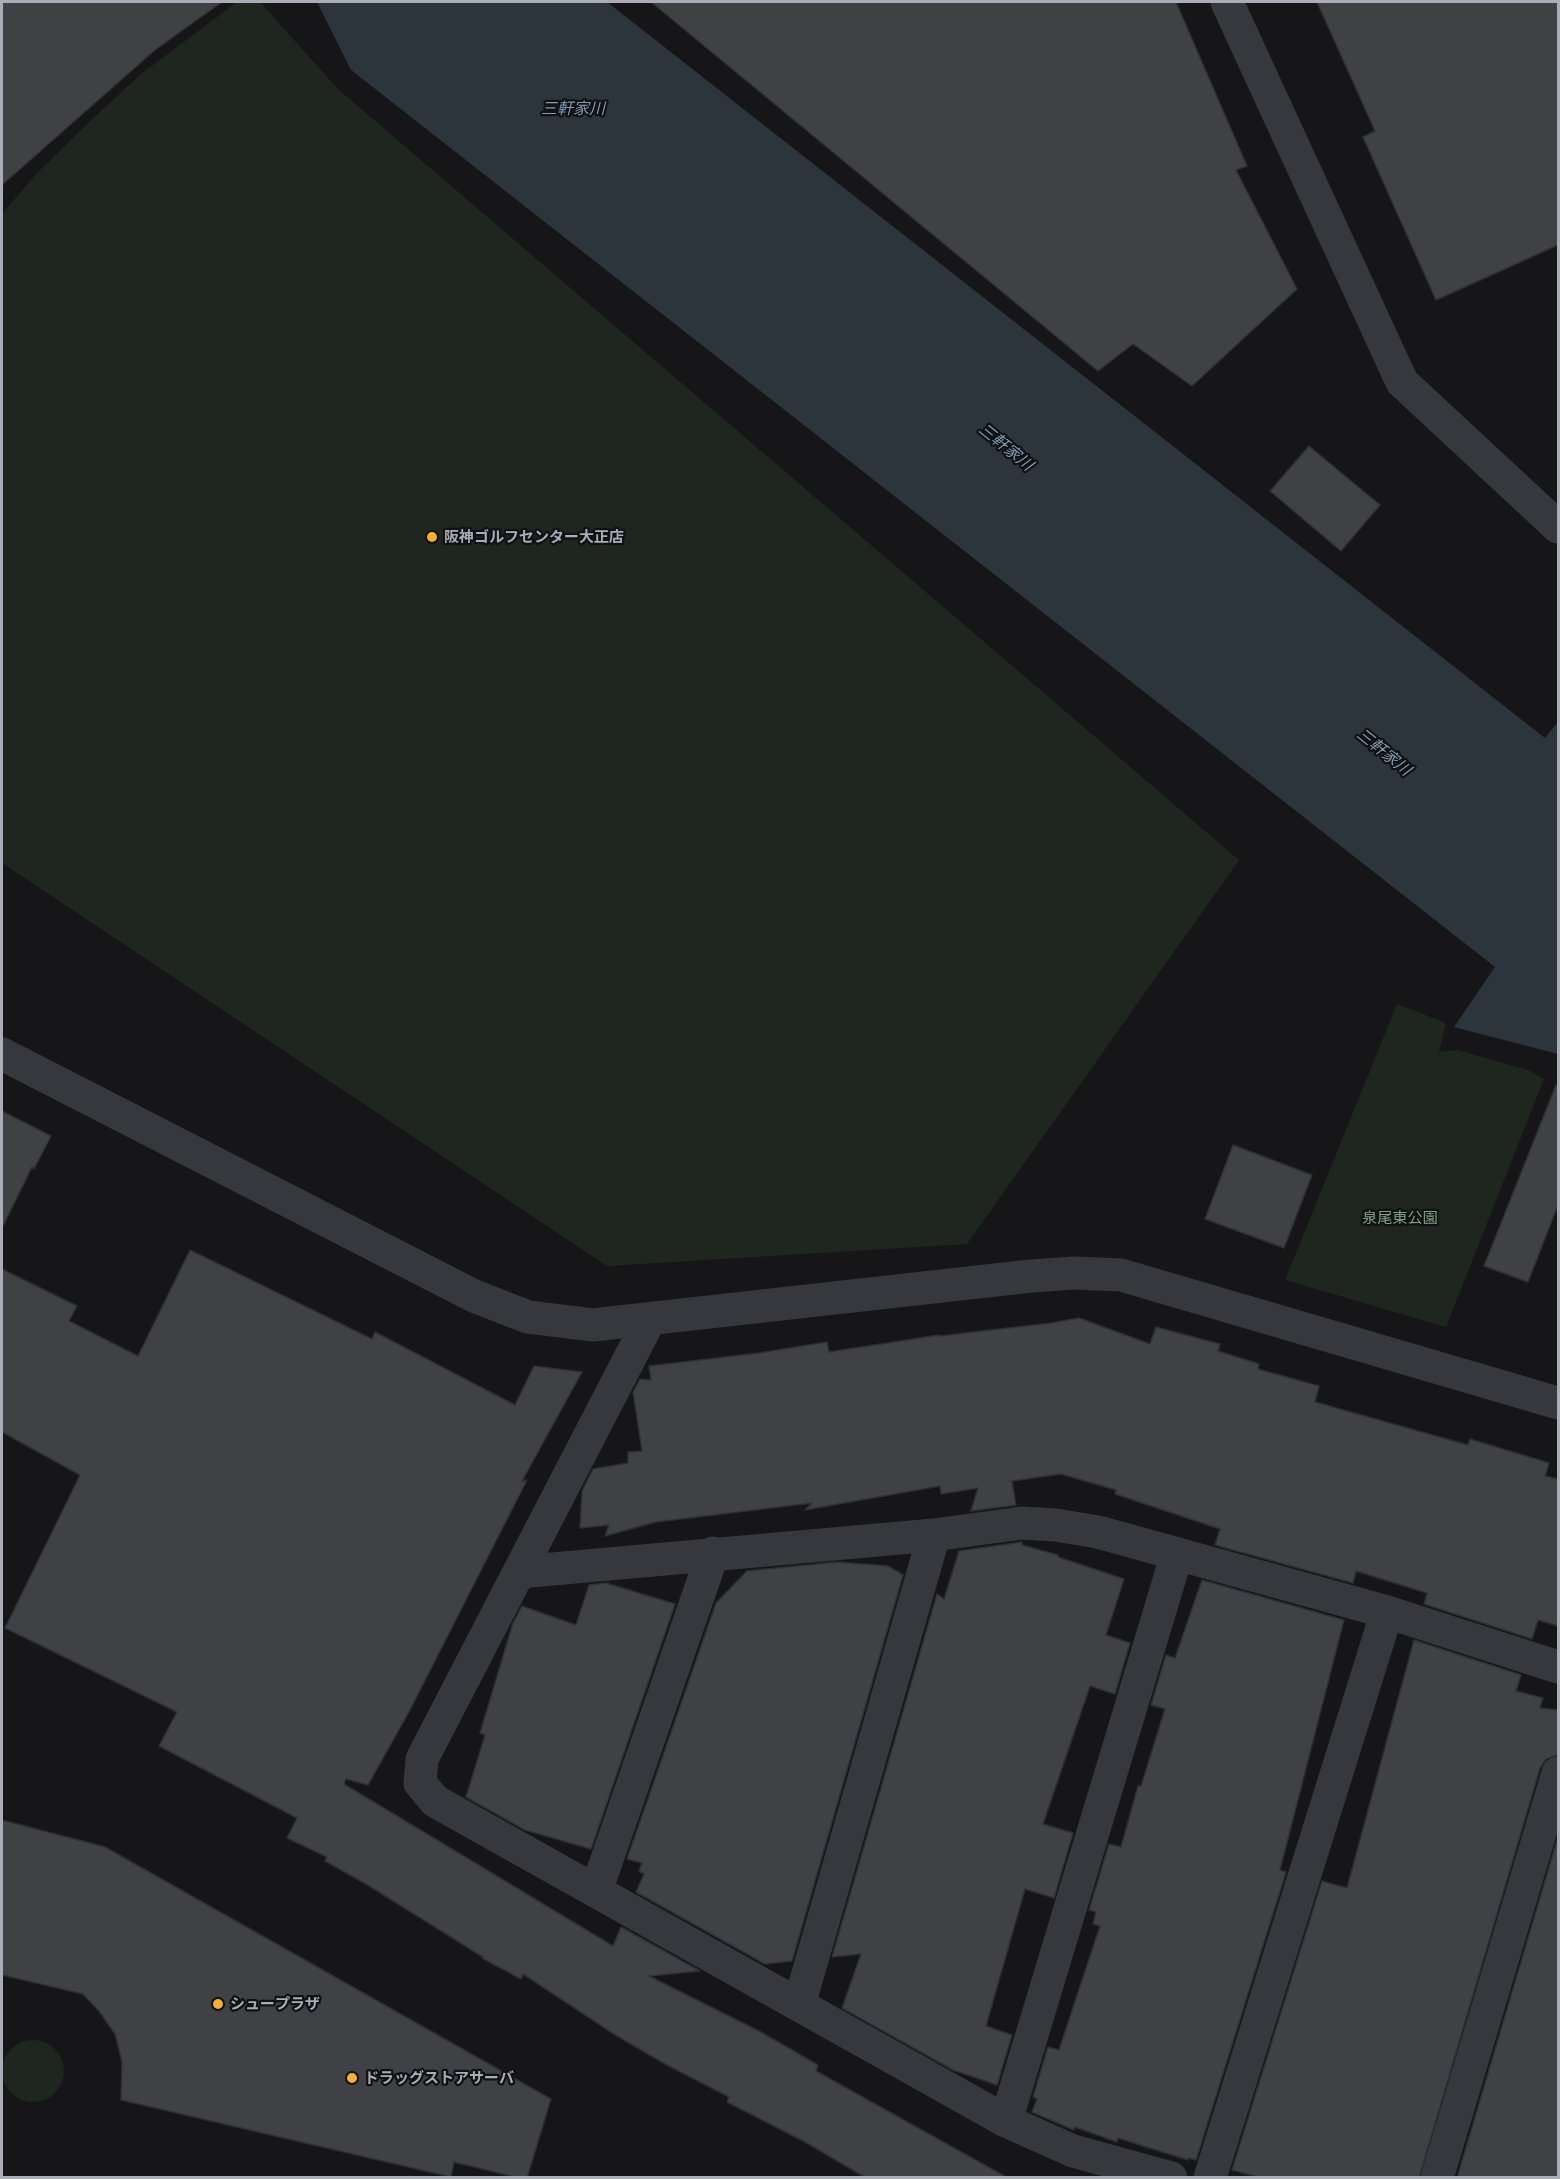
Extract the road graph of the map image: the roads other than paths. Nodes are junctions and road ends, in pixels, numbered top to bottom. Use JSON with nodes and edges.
{"nodes":[{"id":1,"x":1227,"y":2,"type":"edge"},
{"id":2,"x":1558,"y":527,"type":"edge"},
{"id":3,"x":2,"y":1054,"type":"edge"},
{"id":4,"x":650,"y":1319,"type":"junction"},
{"id":5,"x":1558,"y":1402,"type":"edge"},
{"id":6,"x":934,"y":1535,"type":"junction"},
{"id":7,"x":713,"y":1553,"type":"junction"},
{"id":8,"x":1177,"y":1554,"type":"junction"},
{"id":9,"x":519,"y":1572,"type":"junction"},
{"id":10,"x":1387,"y":1612,"type":"junction"},
{"id":11,"x":1558,"y":1667,"type":"edge"},
{"id":12,"x":1558,"y":1773,"type":"edge"},
{"id":13,"x":596,"y":1891,"type":"junction"},
{"id":14,"x":800,"y":2005,"type":"junction"},
{"id":15,"x":1006,"y":2121,"type":"junction"},
{"id":16,"x":1171,"y":2178,"type":"edge"},
{"id":17,"x":1210,"y":2178,"type":"edge"},
{"id":18,"x":1437,"y":2178,"type":"edge"}],
"edges":[{"from":1,"to":2,"type":"street"},
{"from":3,"to":4,"type":"street"},
{"from":4,"to":5,"type":"street"},
{"from":4,"to":9,"type":"street"},
{"from":6,"to":7,"type":"street"},
{"from":6,"to":8,"type":"street"},
{"from":6,"to":14,"type":"street"},
{"from":7,"to":9,"type":"street"},
{"from":7,"to":13,"type":"street"},
{"from":8,"to":10,"type":"street"},
{"from":8,"to":15,"type":"street"},
{"from":9,"to":13,"type":"street"},
{"from":10,"to":11,"type":"street"},
{"from":10,"to":17,"type":"street"},
{"from":12,"to":18,"type":"street"},
{"from":13,"to":14,"type":"street"},
{"from":14,"to":15,"type":"street"},
{"from":15,"to":16,"type":"street"}]}
